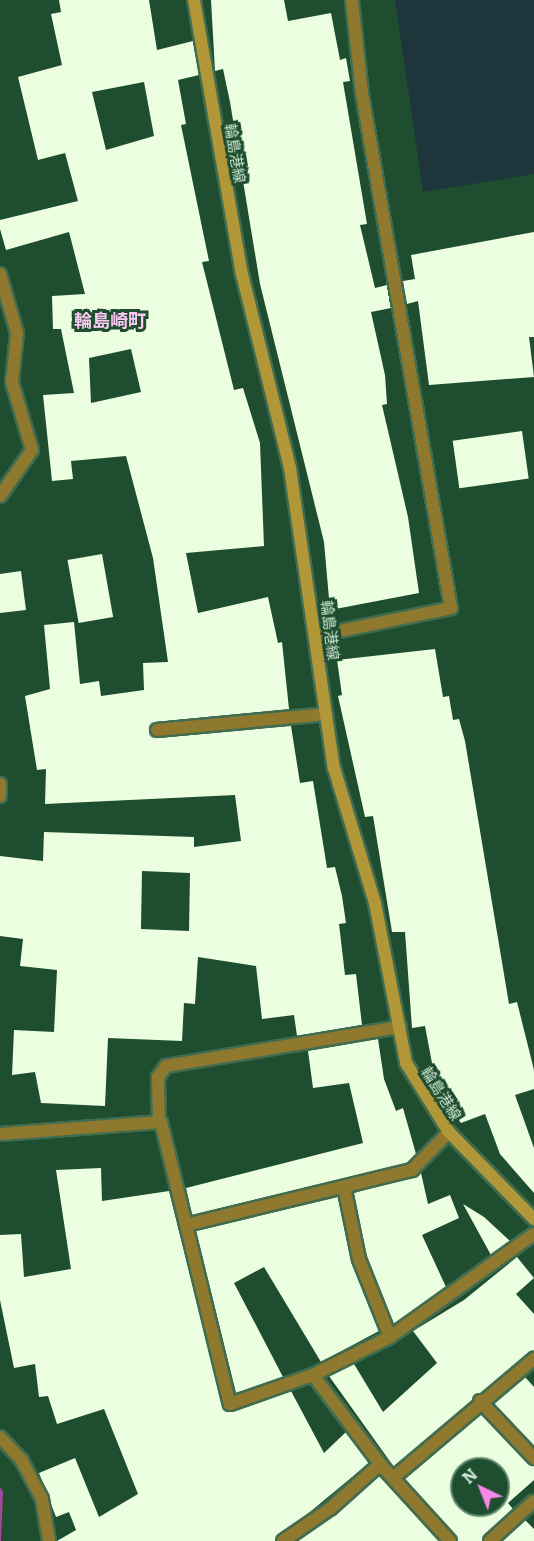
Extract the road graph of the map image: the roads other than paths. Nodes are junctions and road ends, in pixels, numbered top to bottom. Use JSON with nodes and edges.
{"nodes":[{"id":1,"x":194,"y":0,"type":"edge"},
{"id":2,"x":352,"y":0,"type":"edge"},
{"id":3,"x":0,"y":274,"type":"edge"},
{"id":4,"x":0,"y":496,"type":"edge"},
{"id":5,"x":316,"y":636,"type":"junction"},
{"id":6,"x":326,"y":714,"type":"junction"},
{"id":7,"x":158,"y":730,"type":"dead end"},
{"id":8,"x":0,"y":784,"type":"edge"},
{"id":9,"x":0,"y":796,"type":"edge"},
{"id":10,"x":400,"y":1027,"type":"junction"},
{"id":11,"x":159,"y":1121,"type":"junction"},
{"id":12,"x":449,"y":1132,"type":"junction"},
{"id":13,"x":0,"y":1134,"type":"edge"},
{"id":14,"x":344,"y":1187,"type":"junction"},
{"id":15,"x":534,"y":1219,"type":"edge"},
{"id":16,"x":186,"y":1225,"type":"junction"},
{"id":17,"x":534,"y":1234,"type":"edge"},
{"id":18,"x":390,"y":1337,"type":"junction"},
{"id":19,"x":534,"y":1359,"type":"edge"},
{"id":20,"x":313,"y":1375,"type":"junction"},
{"id":21,"x":480,"y":1401,"type":"junction"},
{"id":22,"x":0,"y":1437,"type":"edge"},
{"id":23,"x":534,"y":1458,"type":"edge"},
{"id":24,"x":380,"y":1464,"type":"junction"},
{"id":25,"x":393,"y":1478,"type":"junction"},
{"id":26,"x":534,"y":1501,"type":"edge"},
{"id":27,"x":49,"y":1541,"type":"edge"},
{"id":28,"x":283,"y":1541,"type":"edge"},
{"id":29,"x":450,"y":1541,"type":"edge"},
{"id":30,"x":490,"y":1541,"type":"edge"}],
"edges":[{"from":1,"to":5,"type":"main road","name":"輪島港線"},
{"from":2,"to":5,"type":"street"},
{"from":3,"to":4,"type":"street"},
{"from":5,"to":6,"type":"main road","name":"輪島港線"},
{"from":6,"to":7,"type":"street"},
{"from":6,"to":10,"type":"main road","name":"輪島港線"},
{"from":8,"to":9,"type":"street"},
{"from":10,"to":11,"type":"street"},
{"from":10,"to":12,"type":"main road","name":"輪島港線"},
{"from":11,"to":13,"type":"street"},
{"from":11,"to":16,"type":"street"},
{"from":12,"to":14,"type":"street"},
{"from":12,"to":15,"type":"main road","name":"輪島港線"},
{"from":14,"to":16,"type":"street"},
{"from":14,"to":18,"type":"street"},
{"from":16,"to":20,"type":"street"},
{"from":17,"to":18,"type":"street"},
{"from":18,"to":20,"type":"street"},
{"from":19,"to":21,"type":"street"},
{"from":20,"to":24,"type":"street"},
{"from":21,"to":23,"type":"street"},
{"from":21,"to":25,"type":"street"},
{"from":22,"to":27,"type":"street"},
{"from":24,"to":25,"type":"street"},
{"from":24,"to":28,"type":"street"},
{"from":25,"to":29,"type":"street"},
{"from":26,"to":30,"type":"street"}]}
